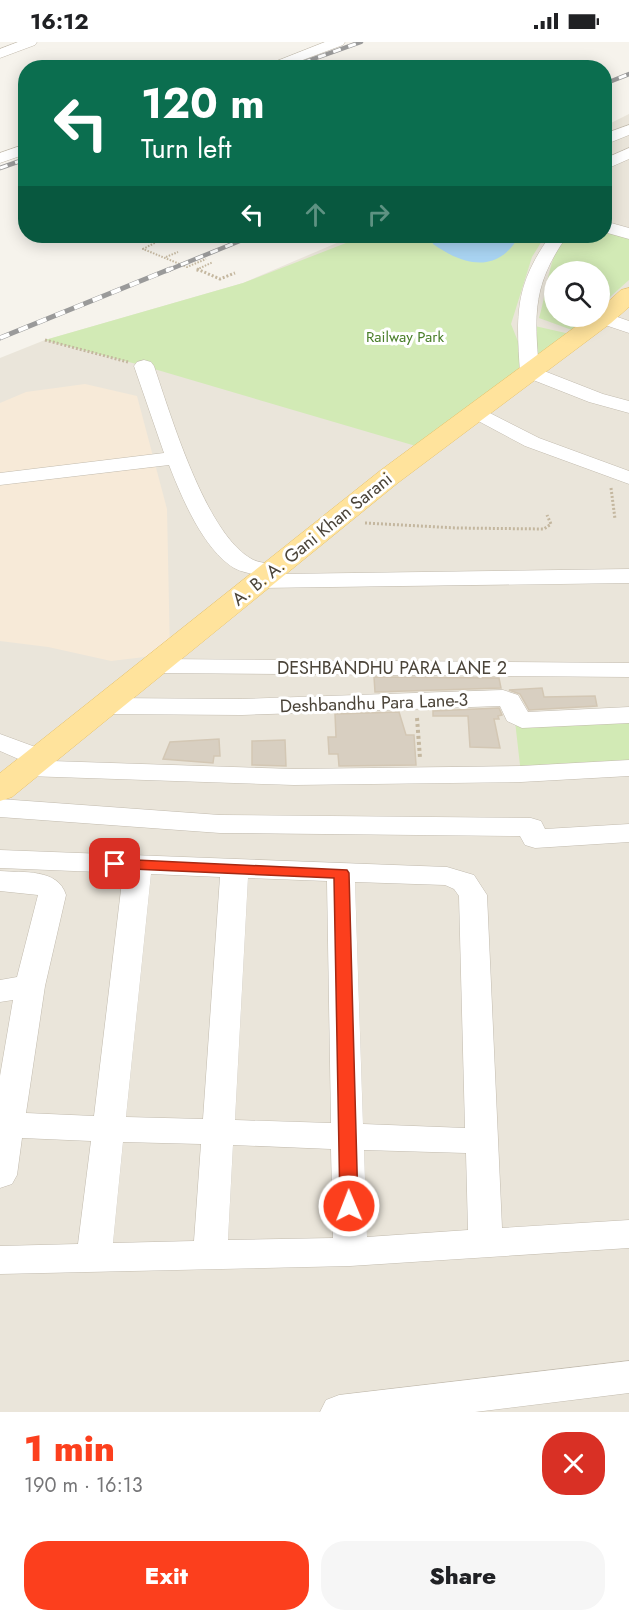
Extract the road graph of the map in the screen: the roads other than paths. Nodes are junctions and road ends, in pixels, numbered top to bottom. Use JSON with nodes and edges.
{"nodes":[{"id":1,"x":30,"y":42,"type":"edge"},
{"id":2,"x":338,"y":42,"type":"edge"},
{"id":3,"x":0,"y":54,"type":"edge"},
{"id":4,"x":288,"y":60,"type":"edge"},
{"id":5,"x":629,"y":130,"type":"edge"},
{"id":6,"x":612,"y":137,"type":"edge"},
{"id":7,"x":629,"y":146,"type":"edge"},
{"id":8,"x":18,"y":152,"type":"edge"},
{"id":9,"x":629,"y":153,"type":"edge"},
{"id":10,"x":612,"y":154,"type":"edge"},
{"id":11,"x":0,"y":158,"type":"edge"},
{"id":12,"x":612,"y":161,"type":"edge"},
{"id":13,"x":629,"y":163,"type":"edge"},
{"id":14,"x":612,"y":170,"type":"edge"},
{"id":15,"x":612,"y":229,"type":"edge"},
{"id":16,"x":629,"y":234,"type":"edge"},
{"id":17,"x":553,"y":243,"type":"edge"},
{"id":18,"x":629,"y":295,"type":"edge"},
{"id":19,"x":610,"y":312,"type":"edge"},
{"id":20,"x":610,"y":320,"type":"edge"},
{"id":21,"x":591,"y":327,"type":"edge"},
{"id":22,"x":629,"y":327,"type":"edge"},
{"id":23,"x":144,"y":366,"type":"road end"},
{"id":24,"x":530,"y":372,"type":"junction"},
{"id":25,"x":629,"y":407,"type":"edge"},
{"id":26,"x":476,"y":412,"type":"junction"},
{"id":27,"x":175,"y":458,"type":"junction"},
{"id":28,"x":629,"y":478,"type":"edge"},
{"id":29,"x":0,"y":479,"type":"edge"},
{"id":30,"x":267,"y":576,"type":"junction"},
{"id":31,"x":629,"y":576,"type":"edge"},
{"id":32,"x":155,"y":666,"type":"junction"},
{"id":33,"x":629,"y":670,"type":"edge"},
{"id":34,"x":106,"y":706,"type":"junction"},
{"id":35,"x":629,"y":715,"type":"edge"},
{"id":36,"x":0,"y":742,"type":"edge"},
{"id":37,"x":34,"y":763,"type":"junction"},
{"id":38,"x":629,"y":768,"type":"edge"},
{"id":39,"x":0,"y":790,"type":"edge"},
{"id":40,"x":0,"y":808,"type":"edge"},
{"id":41,"x":629,"y":833,"type":"edge"},
{"id":42,"x":0,"y":859,"type":"edge"},
{"id":43,"x":138,"y":865,"type":"junction"},
{"id":44,"x":235,"y":869,"type":"junction"},
{"id":45,"x":341,"y":873,"type":"junction"},
{"id":46,"x":0,"y":881,"type":"edge"},
{"id":47,"x":15,"y":988,"type":"edge"},
{"id":48,"x":4,"y":1125,"type":"edge"},
{"id":49,"x":109,"y":1128,"type":"junction"},
{"id":50,"x":218,"y":1131,"type":"junction"},
{"id":51,"x":347,"y":1136,"type":"junction"},
{"id":52,"x":481,"y":1142,"type":"junction"},
{"id":53,"x":0,"y":1175,"type":"edge"},
{"id":54,"x":629,"y":1234,"type":"edge"},
{"id":55,"x":485,"y":1242,"type":"junction"},
{"id":56,"x":350,"y":1252,"type":"junction"},
{"id":57,"x":210,"y":1255,"type":"junction"},
{"id":58,"x":94,"y":1258,"type":"junction"},
{"id":59,"x":0,"y":1260,"type":"edge"},
{"id":60,"x":629,"y":1377,"type":"edge"},
{"id":61,"x":395,"y":1408,"type":"edge"},
{"id":62,"x":339,"y":1412,"type":"edge"}],
"edges":[{"from":1,"to":3,"type":"street"},
{"from":2,"to":4,"type":"street"},
{"from":5,"to":6,"type":"street"},
{"from":7,"to":10,"type":"street"},
{"from":8,"to":11,"type":"street"},
{"from":9,"to":12,"type":"street"},
{"from":13,"to":14,"type":"street"},
{"from":15,"to":16,"type":"street"},
{"from":17,"to":24,"type":"street"},
{"from":18,"to":19,"type":"main road","name":"A. B. A. Gani Khan Sarani"},
{"from":20,"to":22,"type":"street"},
{"from":21,"to":24,"type":"main road","name":"A. B. A. Gani Khan Sarani"},
{"from":23,"to":27,"type":"street"},
{"from":24,"to":25,"type":"street"},
{"from":24,"to":26,"type":"main road","name":"A. B. A. Gani Khan Sarani"},
{"from":26,"to":28,"type":"street"},
{"from":26,"to":30,"type":"main road","name":"A. B. A. Gani Khan Sarani"},
{"from":27,"to":29,"type":"street"},
{"from":27,"to":30,"type":"street"},
{"from":30,"to":31,"type":"street"},
{"from":30,"to":32,"type":"main road","name":"A. B. A. Gani Khan Sarani"},
{"from":32,"to":33,"type":"street","name":"DESHBANDHU PARA LANE 2"},
{"from":32,"to":34,"type":"main road","name":"A. B. A. Gani Khan Sarani"},
{"from":34,"to":35,"type":"street","name":"Deshbandhu Para Lane-3"},
{"from":34,"to":37,"type":"main road","name":"A. B. A. Gani Khan Sarani"},
{"from":36,"to":37,"type":"street"},
{"from":37,"to":38,"type":"street"},
{"from":37,"to":39,"type":"main road","name":"A. B. A. Gani Khan Sarani"},
{"from":40,"to":41,"type":"street"},
{"from":42,"to":43,"type":"street"},
{"from":43,"to":44,"type":"street"},
{"from":43,"to":49,"type":"street"},
{"from":44,"to":45,"type":"street"},
{"from":44,"to":50,"type":"street"},
{"from":45,"to":51,"type":"street"},
{"from":45,"to":52,"type":"street"},
{"from":46,"to":47,"type":"street"},
{"from":47,"to":48,"type":"street"},
{"from":48,"to":49,"type":"street"},
{"from":48,"to":53,"type":"street"},
{"from":49,"to":50,"type":"street"},
{"from":49,"to":58,"type":"street"},
{"from":50,"to":51,"type":"street"},
{"from":50,"to":57,"type":"street"},
{"from":51,"to":52,"type":"street"},
{"from":51,"to":56,"type":"street"},
{"from":52,"to":55,"type":"street"},
{"from":54,"to":55,"type":"street"},
{"from":55,"to":56,"type":"street"},
{"from":56,"to":57,"type":"street"},
{"from":57,"to":58,"type":"street"},
{"from":58,"to":59,"type":"street"},
{"from":60,"to":61,"type":"street"},
{"from":61,"to":62,"type":"street"}]}
